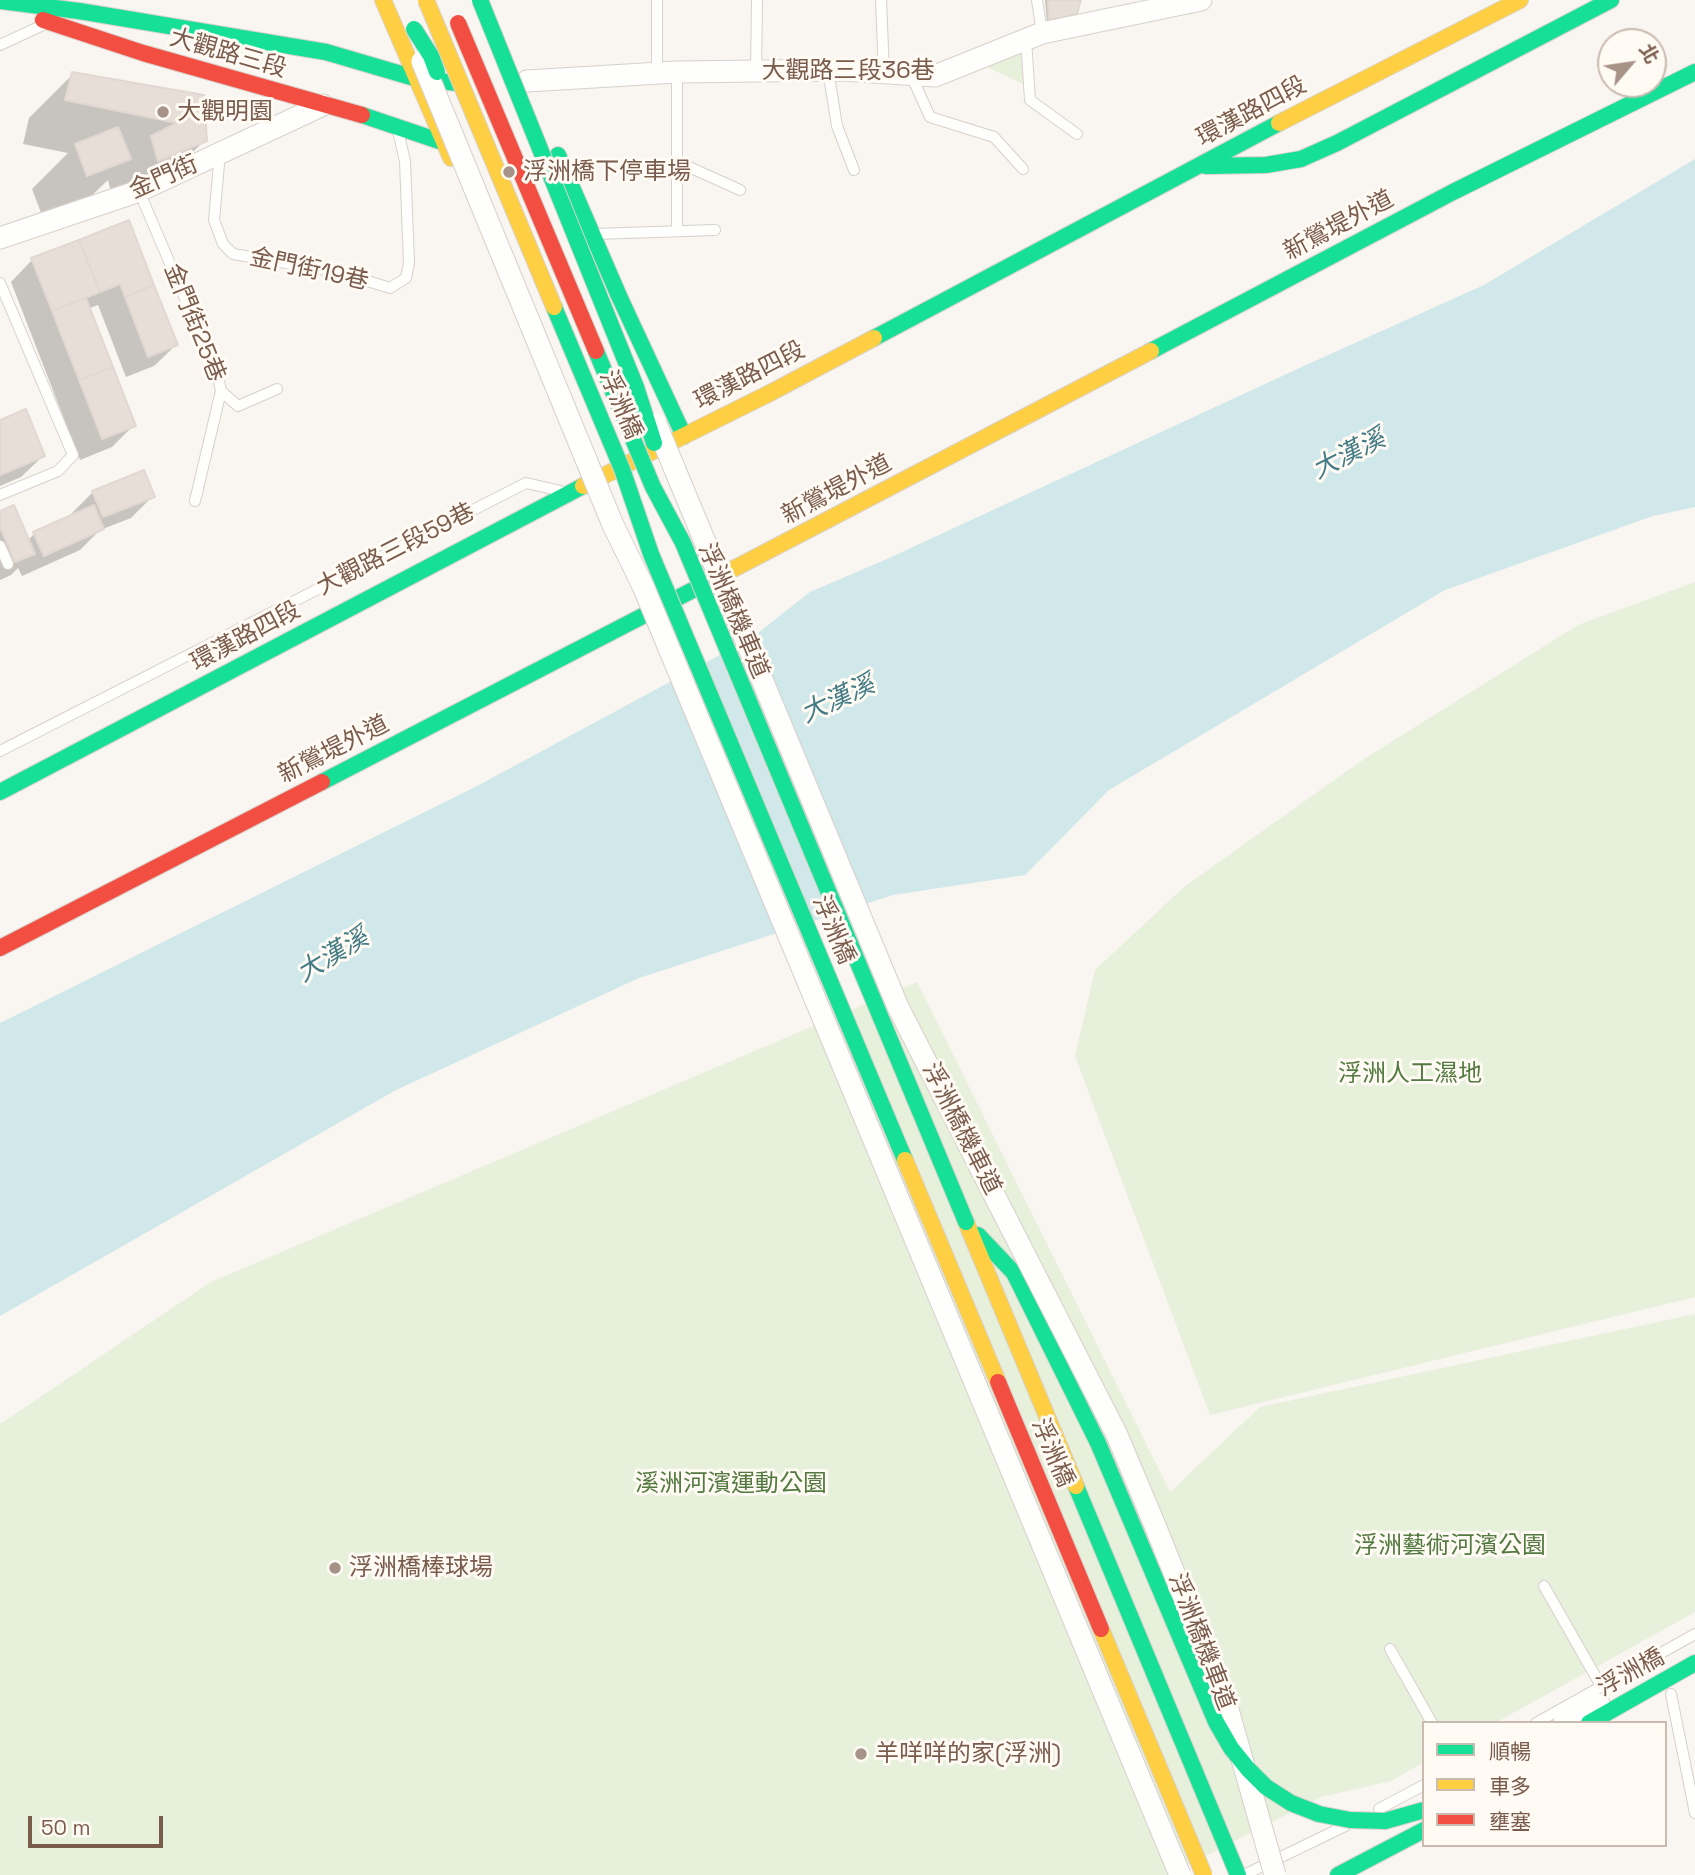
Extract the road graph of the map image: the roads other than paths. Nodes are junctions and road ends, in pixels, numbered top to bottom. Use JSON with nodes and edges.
{"nodes":[{"id":1,"x":383,"y":0,"type":"edge"},
{"id":2,"x":426,"y":0,"type":"edge"},
{"id":3,"x":480,"y":0,"type":"edge"},
{"id":4,"x":495,"y":0,"type":"edge"},
{"id":5,"x":657,"y":0,"type":"edge"},
{"id":6,"x":757,"y":0,"type":"edge"},
{"id":7,"x":881,"y":0,"type":"edge"},
{"id":8,"x":1037,"y":0,"type":"edge"},
{"id":9,"x":1201,"y":0,"type":"edge"},
{"id":10,"x":1520,"y":0,"type":"edge"},
{"id":11,"x":1611,"y":0,"type":"edge"},
{"id":12,"x":0,"y":3,"type":"edge"},
{"id":13,"x":1160,"y":4,"type":"edge"},
{"id":14,"x":453,"y":13,"type":"dead end"},
{"id":15,"x":410,"y":19,"type":"joint"},
{"id":16,"x":50,"y":22,"type":"junction"},
{"id":17,"x":187,"y":31,"type":"junction"},
{"id":18,"x":1034,"y":36,"type":"junction"},
{"id":19,"x":0,"y":46,"type":"edge"},
{"id":20,"x":186,"y":66,"type":"junction"},
{"id":21,"x":828,"y":70,"type":"junction"},
{"id":22,"x":756,"y":71,"type":"junction"},
{"id":23,"x":667,"y":72,"type":"junction"},
{"id":24,"x":1695,"y":72,"type":"edge"},
{"id":25,"x":884,"y":73,"type":"junction"},
{"id":26,"x":911,"y":75,"type":"junction"},
{"id":27,"x":418,"y":79,"type":"junction"},
{"id":28,"x":527,"y":81,"type":"junction"},
{"id":29,"x":323,"y":105,"type":"junction"},
{"id":30,"x":396,"y":125,"type":"junction"},
{"id":31,"x":1077,"y":134,"type":"dead end"},
{"id":32,"x":445,"y":143,"type":"junction"},
{"id":33,"x":220,"y":153,"type":"junction"},
{"id":34,"x":678,"y":162,"type":"junction"},
{"id":35,"x":1199,"y":166,"type":"junction"},
{"id":36,"x":1023,"y":169,"type":"dead end"},
{"id":37,"x":854,"y":170,"type":"dead end"},
{"id":38,"x":740,"y":190,"type":"dead end"},
{"id":39,"x":139,"y":191,"type":"junction"},
{"id":40,"x":715,"y":230,"type":"dead end"},
{"id":41,"x":677,"y":231,"type":"junction"},
{"id":42,"x":591,"y":234,"type":"junction"},
{"id":43,"x":0,"y":238,"type":"edge"},
{"id":44,"x":0,"y":283,"type":"edge"},
{"id":45,"x":619,"y":296,"type":"junction"},
{"id":46,"x":528,"y":343,"type":"junction"},
{"id":47,"x":636,"y":387,"type":"junction"},
{"id":48,"x":277,"y":389,"type":"dead end"},
{"id":49,"x":221,"y":391,"type":"junction"},
{"id":50,"x":684,"y":436,"type":"junction"},
{"id":51,"x":587,"y":484,"type":"junction"},
{"id":52,"x":571,"y":493,"type":"junction"},
{"id":53,"x":0,"y":495,"type":"edge"},
{"id":54,"x":195,"y":500,"type":"dead end"},
{"id":55,"x":683,"y":543,"type":"junction"},
{"id":56,"x":0,"y":546,"type":"edge"},
{"id":57,"x":652,"y":554,"type":"junction"},
{"id":58,"x":8,"y":564,"type":"dead end"},
{"id":59,"x":0,"y":751,"type":"edge"},
{"id":60,"x":0,"y":792,"type":"edge"},
{"id":61,"x":0,"y":948,"type":"edge"},
{"id":62,"x":966,"y":1222,"type":"junction"},
{"id":63,"x":1070,"y":1346,"type":"junction"},
{"id":64,"x":1544,"y":1586,"type":"dead end"},
{"id":65,"x":1695,"y":1634,"type":"edge"},
{"id":66,"x":1390,"y":1649,"type":"dead end"},
{"id":67,"x":1695,"y":1650,"type":"edge"},
{"id":68,"x":1695,"y":1663,"type":"edge"},
{"id":69,"x":1695,"y":1680,"type":"edge"},
{"id":70,"x":1601,"y":1686,"type":"junction"},
{"id":71,"x":1671,"y":1694,"type":"junction"},
{"id":72,"x":1431,"y":1721,"type":"edge"},
{"id":73,"x":1540,"y":1721,"type":"edge"},
{"id":74,"x":1568,"y":1721,"type":"edge"},
{"id":75,"x":1593,"y":1721,"type":"edge"},
{"id":76,"x":1624,"y":1721,"type":"edge"},
{"id":77,"x":1422,"y":1786,"type":"edge"},
{"id":78,"x":1422,"y":1798,"type":"edge"},
{"id":79,"x":1422,"y":1811,"type":"edge"},
{"id":80,"x":1695,"y":1813,"type":"edge"},
{"id":81,"x":1422,"y":1831,"type":"edge"},
{"id":82,"x":1180,"y":1875,"type":"edge"},
{"id":83,"x":1204,"y":1875,"type":"edge"},
{"id":84,"x":1238,"y":1875,"type":"edge"},
{"id":85,"x":1244,"y":1875,"type":"edge"},
{"id":86,"x":1275,"y":1875,"type":"edge"},
{"id":87,"x":1338,"y":1875,"type":"edge"}],
"edges":[{"from":1,"to":27,"type":"main road"},
{"from":2,"to":57,"type":"main road","name":"浮洲橋","bridge":true},
{"from":3,"to":47,"type":"main road","bridge":true},
{"from":4,"to":28,"type":"main road"},
{"from":5,"to":23,"type":"lane"},
{"from":6,"to":22,"type":"lane"},
{"from":7,"to":25,"type":"lane"},
{"from":8,"to":18,"type":"lane"},
{"from":9,"to":13,"type":"street","name":"大觀路三段36巷"},
{"from":10,"to":35,"type":"main road","name":"環漢路四段"},
{"from":11,"to":35,"type":"main road"},
{"from":12,"to":16,"type":"main road","name":"大觀路三段"},
{"from":12,"to":17,"type":"main road","name":"大觀路三段"},
{"from":13,"to":18,"type":"street","name":"大觀路三段36巷"},
{"from":14,"to":55,"type":"main road","name":"浮洲橋","bridge":true},
{"from":15,"to":57,"type":"main road","bridge":true},
{"from":15,"to":82,"type":"street","bridge":true},
{"from":16,"to":19,"type":"lane"},
{"from":16,"to":20,"type":"main road","name":"大觀路三段"},
{"from":17,"to":20,"type":"main road"},
{"from":17,"to":27,"type":"main road","name":"大觀路三段"},
{"from":18,"to":26,"type":"street","name":"大觀路三段36巷"},
{"from":18,"to":31,"type":"lane"},
{"from":20,"to":29,"type":"main road","name":"大觀路三段"},
{"from":21,"to":22,"type":"street","name":"大觀路三段36巷"},
{"from":21,"to":25,"type":"street","name":"大觀路三段36巷"},
{"from":21,"to":37,"type":"lane"},
{"from":22,"to":23,"type":"street","name":"大觀路三段36巷"},
{"from":23,"to":28,"type":"street","name":"大觀路三段36巷"},
{"from":23,"to":34,"type":"lane"},
{"from":24,"to":61,"type":"main road","name":"新鶯堤外道"},
{"from":25,"to":26,"type":"street","name":"大觀路三段36巷"},
{"from":26,"to":36,"type":"lane"},
{"from":27,"to":28,"type":"main road","name":"大觀路三段"},
{"from":27,"to":32,"type":"main road"},
{"from":28,"to":42,"type":"main road"},
{"from":29,"to":30,"type":"main road","name":"大觀路三段"},
{"from":29,"to":33,"type":"street","name":"金門街"},
{"from":30,"to":32,"type":"main road","name":"大觀路三段"},
{"from":30,"to":33,"type":"lane","name":"金門街19巷"},
{"from":32,"to":46,"type":"main road"},
{"from":33,"to":39,"type":"street","name":"金門街"},
{"from":34,"to":38,"type":"lane"},
{"from":34,"to":41,"type":"lane"},
{"from":35,"to":50,"type":"main road","name":"環漢路四段"},
{"from":39,"to":43,"type":"street","name":"金門街"},
{"from":39,"to":49,"type":"lane","name":"金門街25巷"},
{"from":40,"to":41,"type":"lane"},
{"from":41,"to":42,"type":"lane"},
{"from":42,"to":45,"type":"main road"},
{"from":44,"to":53,"type":"lane"},
{"from":45,"to":46,"type":"main road"},
{"from":45,"to":50,"type":"main road"},
{"from":46,"to":51,"type":"main road"},
{"from":47,"to":55,"type":"main road","bridge":true},
{"from":47,"to":63,"type":"street","name":"浮洲橋機車道","bridge":true},
{"from":48,"to":49,"type":"lane"},
{"from":49,"to":54,"type":"lane","name":"金門街25巷"},
{"from":50,"to":51,"type":"main road","name":"環漢路四段"},
{"from":51,"to":52,"type":"main road","name":"環漢路四段"},
{"from":52,"to":59,"type":"lane","name":"大觀路三段59巷"},
{"from":52,"to":60,"type":"main road","name":"環漢路四段"},
{"from":55,"to":62,"type":"main road","name":"浮洲橋","bridge":true},
{"from":56,"to":58,"type":"lane"},
{"from":57,"to":83,"type":"main road","name":"浮洲橋","bridge":true},
{"from":62,"to":79,"type":"main road","name":"浮洲橋","bridge":true},
{"from":62,"to":84,"type":"main road","name":"浮洲橋"},
{"from":63,"to":78,"type":"street","bridge":true},
{"from":63,"to":86,"type":"street","name":"浮洲橋機車道","bridge":true},
{"from":64,"to":70,"type":"lane"},
{"from":65,"to":70,"type":"lane"},
{"from":66,"to":72,"type":"lane"},
{"from":67,"to":74,"type":"street"},
{"from":68,"to":75,"type":"main road","name":"浮洲橋"},
{"from":69,"to":71,"type":"main road"},
{"from":70,"to":73,"type":"lane"},
{"from":71,"to":76,"type":"main road"},
{"from":71,"to":80,"type":"lane"},
{"from":77,"to":85,"type":"lane"},
{"from":81,"to":87,"type":"main road"}]}
